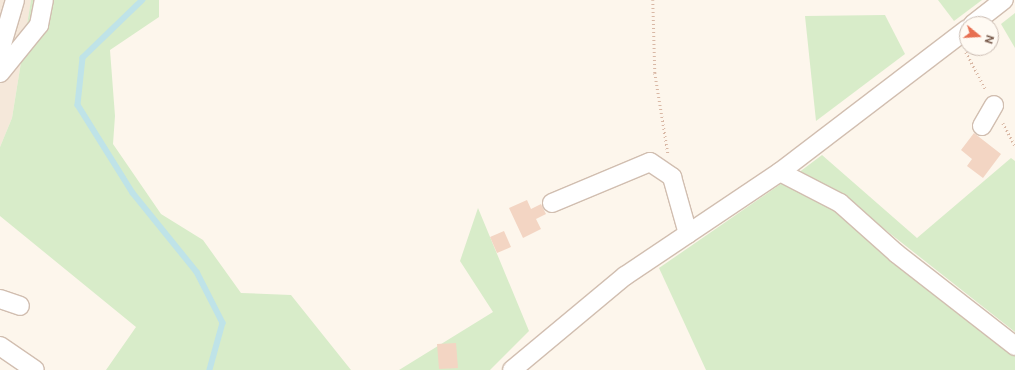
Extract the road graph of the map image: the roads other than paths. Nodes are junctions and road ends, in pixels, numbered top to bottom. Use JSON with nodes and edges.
{"nodes":[{"id":1,"x":15,"y":0,"type":"edge"},
{"id":2,"x":44,"y":0,"type":"edge"},
{"id":3,"x":1004,"y":0,"type":"edge"},
{"id":4,"x":983,"y":16,"type":"edge"},
{"id":5,"x":959,"y":35,"type":"edge"},
{"id":6,"x":0,"y":51,"type":"edge"},
{"id":7,"x":0,"y":73,"type":"edge"},
{"id":8,"x":994,"y":105,"type":"dead end"},
{"id":9,"x":982,"y":126,"type":"dead end"},
{"id":10,"x":780,"y":172,"type":"junction"},
{"id":11,"x":552,"y":202,"type":"dead end"},
{"id":12,"x":688,"y":234,"type":"junction"},
{"id":13,"x":0,"y":299,"type":"edge"},
{"id":14,"x":20,"y":306,"type":"dead end"},
{"id":15,"x":0,"y":346,"type":"edge"},
{"id":16,"x":1015,"y":346,"type":"edge"},
{"id":17,"x":35,"y":370,"type":"edge"},
{"id":18,"x":512,"y":370,"type":"edge"}],
"edges":[{"from":1,"to":6,"type":"street"},
{"from":2,"to":7,"type":"street"},
{"from":3,"to":4,"type":"street"},
{"from":5,"to":10,"type":"street"},
{"from":8,"to":9,"type":"street"},
{"from":10,"to":12,"type":"street"},
{"from":10,"to":16,"type":"street"},
{"from":11,"to":12,"type":"street"},
{"from":12,"to":18,"type":"street"},
{"from":13,"to":14,"type":"street"},
{"from":15,"to":17,"type":"street"}]}
